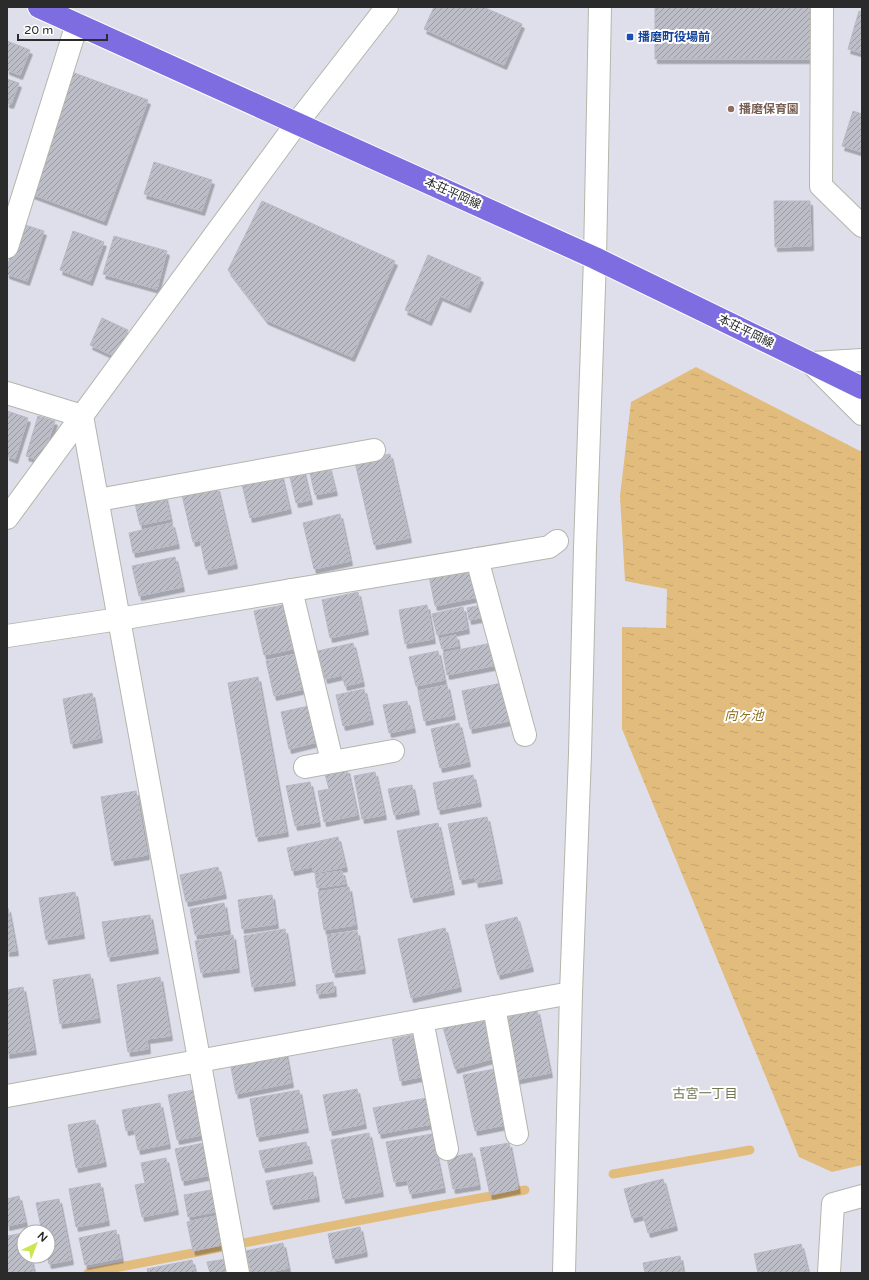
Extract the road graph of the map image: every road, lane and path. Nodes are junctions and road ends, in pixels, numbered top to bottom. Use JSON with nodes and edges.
{"nodes":[{"id":1,"x":39,"y":7,"type":"edge"},
{"id":2,"x":387,"y":7,"type":"edge"},
{"id":3,"x":600,"y":7,"type":"edge"},
{"id":4,"x":822,"y":7,"type":"edge"},
{"id":5,"x":72,"y":17,"type":"edge"},
{"id":6,"x":297,"y":123,"type":"junction"},
{"id":7,"x":862,"y":226,"type":"edge"},
{"id":8,"x":7,"y":247,"type":"edge"},
{"id":9,"x":595,"y":258,"type":"junction"},
{"id":10,"x":862,"y":360,"type":"edge"},
{"id":11,"x":812,"y":363,"type":"junction"},
{"id":12,"x":862,"y":388,"type":"edge"},
{"id":13,"x":7,"y":393,"type":"edge"},
{"id":14,"x":862,"y":414,"type":"edge"},
{"id":15,"x":82,"y":416,"type":"junction"},
{"id":16,"x":374,"y":450,"type":"dead end"},
{"id":17,"x":98,"y":500,"type":"junction"},
{"id":18,"x":7,"y":518,"type":"edge"},
{"id":19,"x":557,"y":541,"type":"dead end"},
{"id":20,"x":477,"y":559,"type":"junction"},
{"id":21,"x":291,"y":590,"type":"junction"},
{"id":22,"x":119,"y":619,"type":"junction"},
{"id":23,"x":7,"y":636,"type":"edge"},
{"id":24,"x":525,"y":735,"type":"dead end"},
{"id":25,"x":393,"y":751,"type":"dead end"},
{"id":26,"x":332,"y":761,"type":"junction"},
{"id":27,"x":305,"y":767,"type":"dead end"},
{"id":28,"x":571,"y":993,"type":"junction"},
{"id":29,"x":494,"y":1007,"type":"junction"},
{"id":30,"x":422,"y":1020,"type":"junction"},
{"id":31,"x":200,"y":1061,"type":"junction"},
{"id":32,"x":7,"y":1096,"type":"edge"},
{"id":33,"x":517,"y":1134,"type":"dead end"},
{"id":34,"x":448,"y":1149,"type":"dead end"},
{"id":35,"x":862,"y":1196,"type":"edge"},
{"id":36,"x":238,"y":1273,"type":"edge"},
{"id":37,"x":564,"y":1273,"type":"edge"},
{"id":38,"x":829,"y":1273,"type":"edge"}],
"edges":[{"from":1,"to":5,"type":"main road","name":"本荘平岡線"},
{"from":2,"to":6,"type":"street"},
{"from":3,"to":9,"type":"street"},
{"from":4,"to":7,"type":"street"},
{"from":5,"to":6,"type":"main road","name":"本荘平岡線"},
{"from":5,"to":8,"type":"street"},
{"from":6,"to":9,"type":"main road","name":"本荘平岡線"},
{"from":6,"to":15,"type":"street"},
{"from":9,"to":11,"type":"main road","name":"本荘平岡線"},
{"from":9,"to":28,"type":"street"},
{"from":10,"to":11,"type":"street"},
{"from":11,"to":12,"type":"main road","name":"本荘平岡線"},
{"from":11,"to":14,"type":"street"},
{"from":13,"to":15,"type":"street"},
{"from":15,"to":17,"type":"street"},
{"from":15,"to":18,"type":"street"},
{"from":16,"to":17,"type":"street"},
{"from":17,"to":22,"type":"street"},
{"from":19,"to":20,"type":"street"},
{"from":20,"to":21,"type":"street"},
{"from":20,"to":24,"type":"street"},
{"from":21,"to":22,"type":"street"},
{"from":21,"to":26,"type":"street"},
{"from":22,"to":23,"type":"street"},
{"from":22,"to":31,"type":"street"},
{"from":25,"to":26,"type":"street"},
{"from":26,"to":27,"type":"street"},
{"from":28,"to":29,"type":"street"},
{"from":28,"to":37,"type":"street"},
{"from":29,"to":30,"type":"street"},
{"from":29,"to":33,"type":"street"},
{"from":30,"to":31,"type":"street"},
{"from":30,"to":34,"type":"street"},
{"from":31,"to":32,"type":"street"},
{"from":31,"to":36,"type":"street"},
{"from":35,"to":38,"type":"street"}]}
